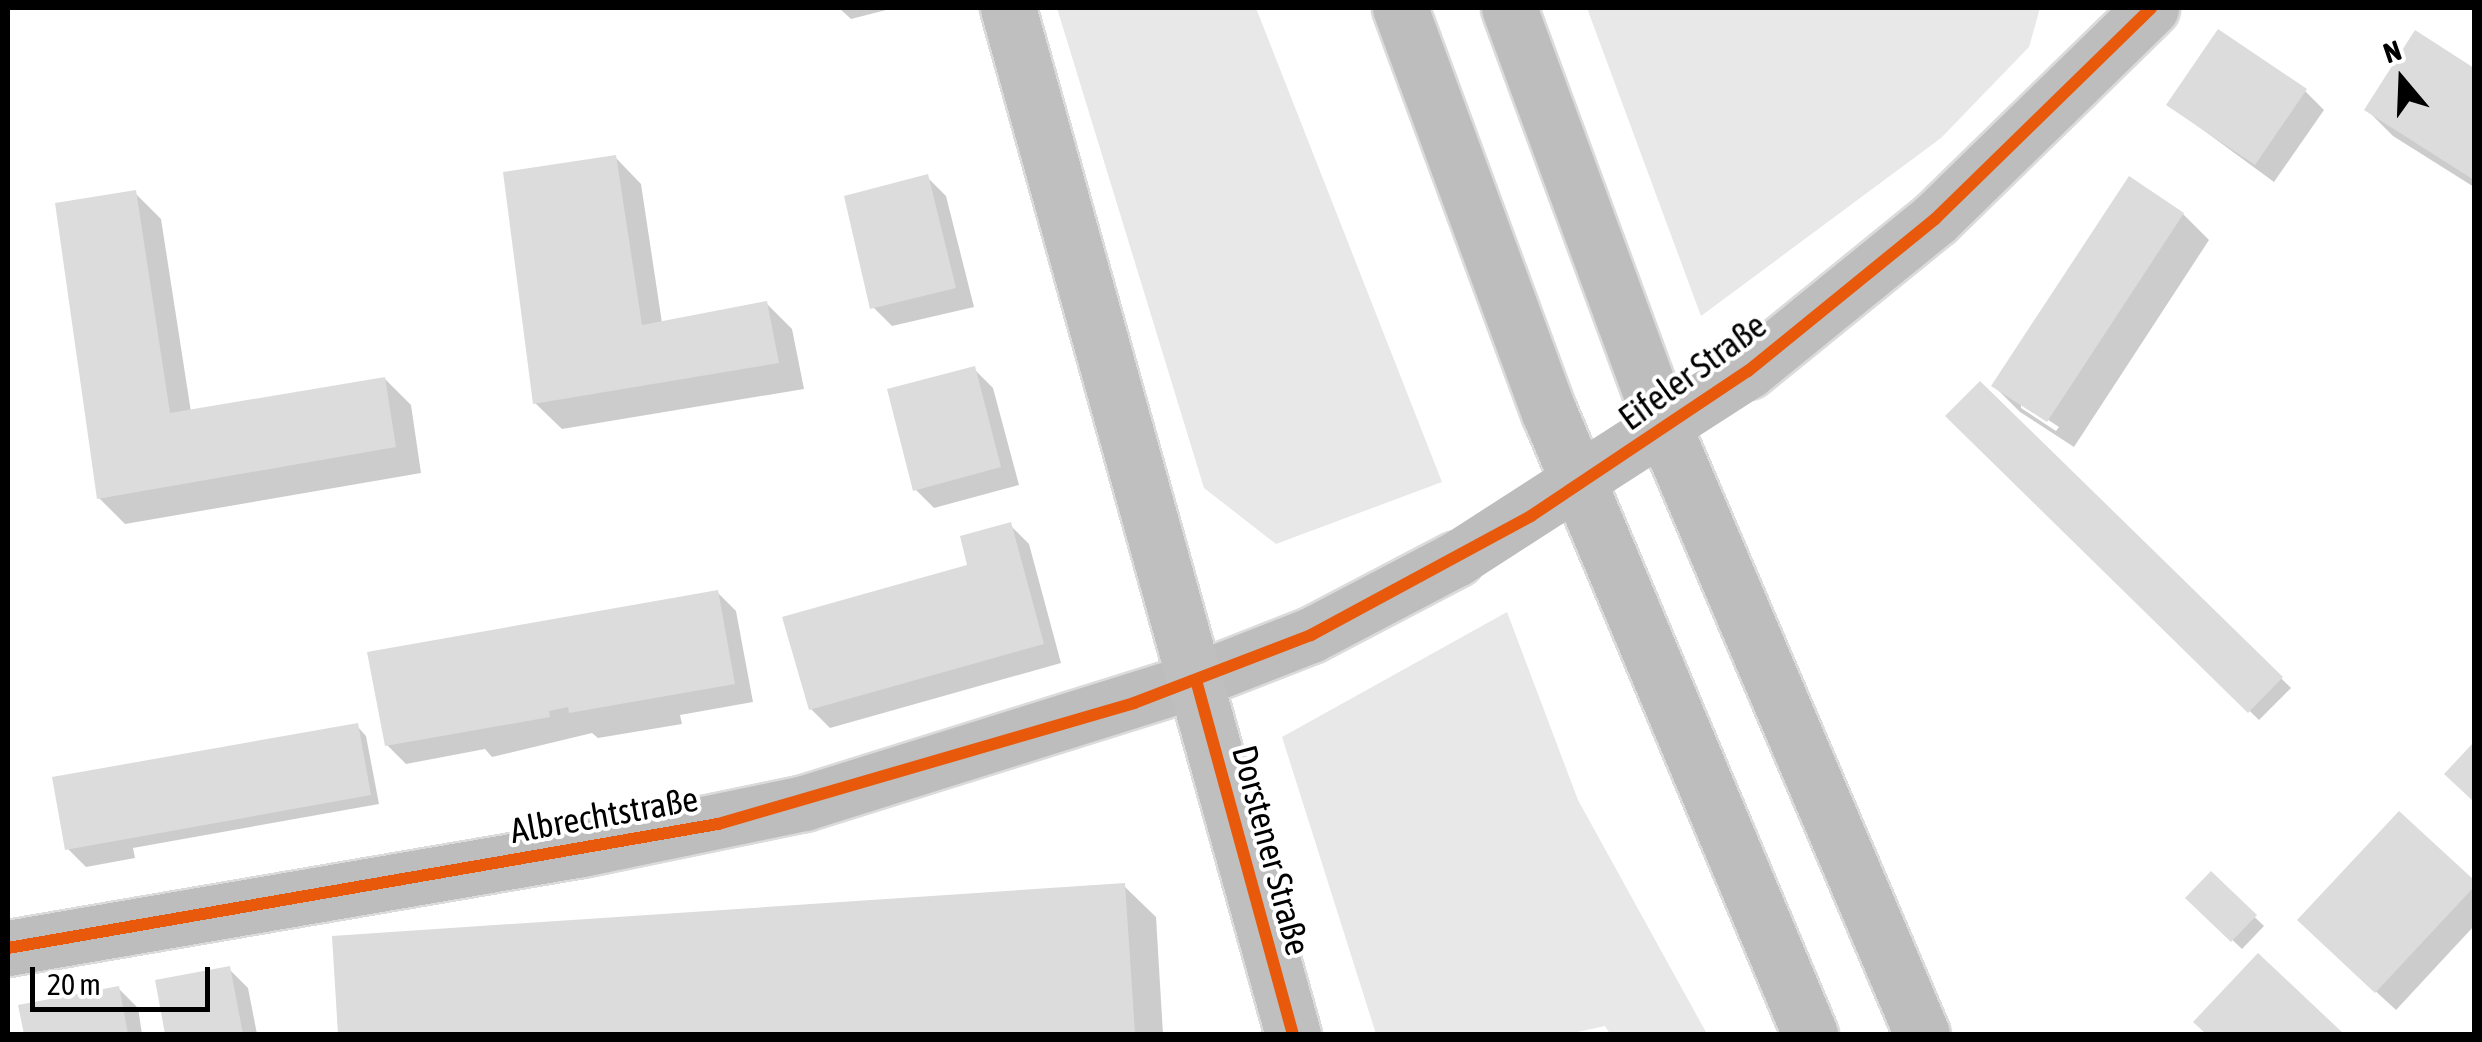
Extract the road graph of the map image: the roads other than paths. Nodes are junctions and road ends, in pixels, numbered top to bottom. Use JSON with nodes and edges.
{"nodes":[{"id":1,"x":1008,"y":8,"type":"edge"},
{"id":2,"x":1400,"y":8,"type":"edge"},
{"id":3,"x":1508,"y":8,"type":"edge"},
{"id":4,"x":2100,"y":8,"type":"edge"},
{"id":5,"x":2151,"y":8,"type":"edge"},
{"id":6,"x":2096,"y":68,"type":"junction"},
{"id":7,"x":1196,"y":680,"type":"junction"},
{"id":8,"x":8,"y":948,"type":"edge"},
{"id":9,"x":1293,"y":1034,"type":"edge"},
{"id":10,"x":1810,"y":1034,"type":"edge"},
{"id":11,"x":1922,"y":1034,"type":"edge"}],
"edges":[{"from":1,"to":7,"type":"main road","name":"Dorstener Straße"},
{"from":2,"to":10,"type":"main road"},
{"from":3,"to":11,"type":"main road"},
{"from":4,"to":6,"type":"main road"},
{"from":5,"to":6,"type":"main road","name":"Eifeler Straße"},
{"from":6,"to":7,"type":"main road","name":"Eifeler Straße","bridge":true},
{"from":7,"to":8,"type":"main road","name":"Albrechtstraße"},
{"from":7,"to":9,"type":"main road","name":"Dorstener Straße"}]}
